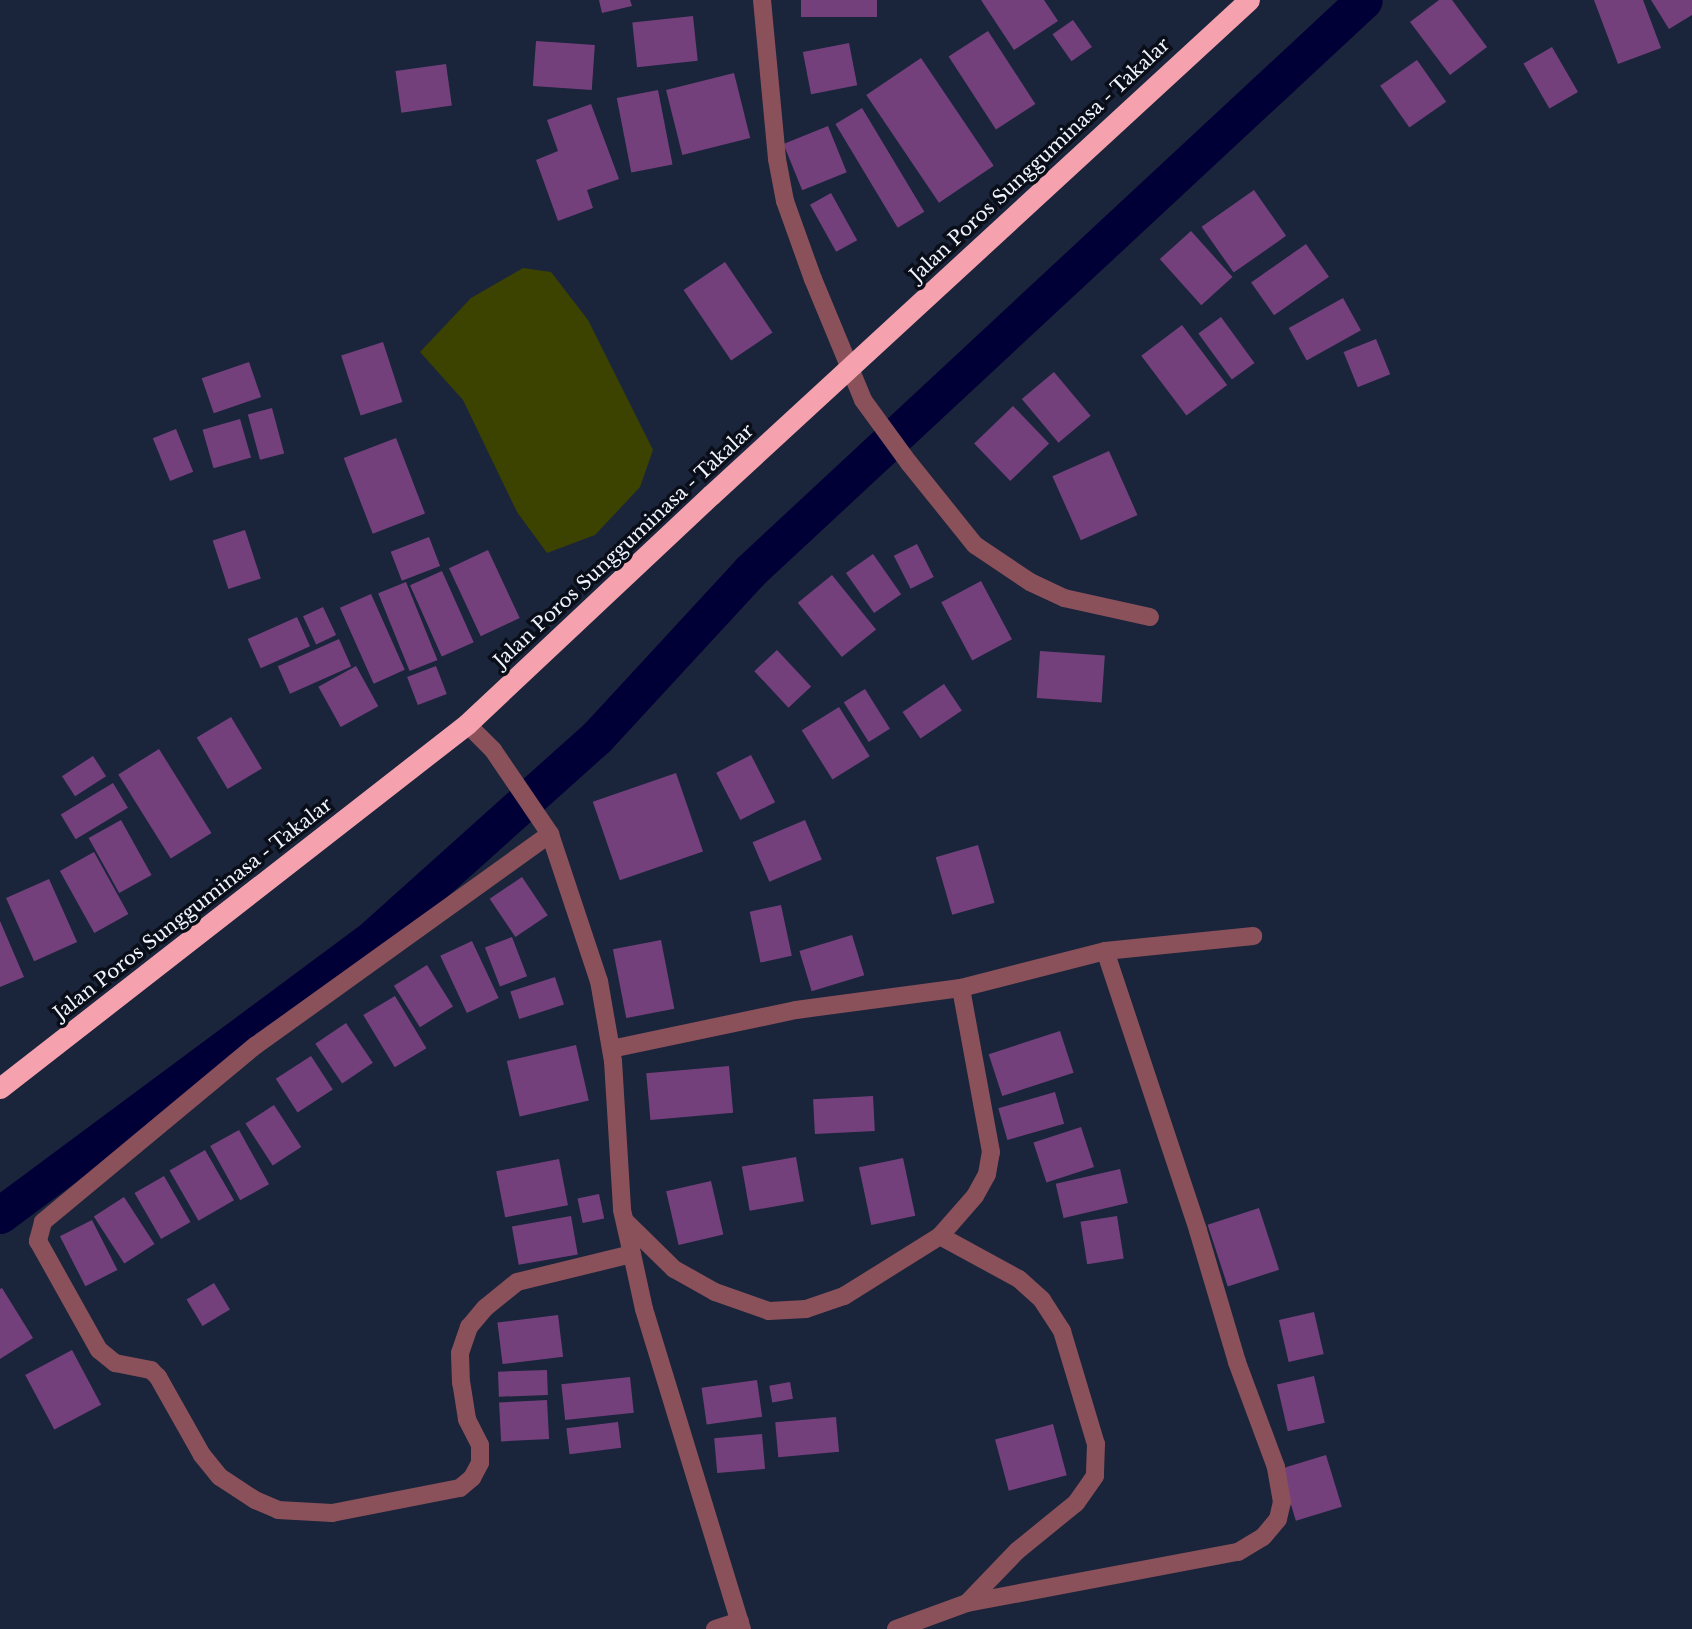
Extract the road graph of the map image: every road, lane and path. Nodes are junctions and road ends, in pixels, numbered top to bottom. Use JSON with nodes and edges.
{"nodes":[{"id":1,"x":762,"y":0,"type":"edge"},
{"id":2,"x":1249,"y":0,"type":"edge"},
{"id":3,"x":851,"y":368,"type":"junction"},
{"id":4,"x":1150,"y":617,"type":"dead end"},
{"id":5,"x":467,"y":724,"type":"junction"},
{"id":6,"x":550,"y":834,"type":"junction"},
{"id":7,"x":1253,"y":936,"type":"dead end"},
{"id":8,"x":1104,"y":951,"type":"junction"},
{"id":9,"x":961,"y":988,"type":"junction"},
{"id":10,"x":611,"y":1049,"type":"junction"},
{"id":11,"x":0,"y":1088,"type":"edge"},
{"id":12,"x":624,"y":1220,"type":"junction"},
{"id":13,"x":940,"y":1236,"type":"junction"},
{"id":14,"x":632,"y":1254,"type":"junction"},
{"id":15,"x":967,"y":1603,"type":"junction"},
{"id":16,"x":741,"y":1625,"type":"edge"},
{"id":17,"x":715,"y":1629,"type":"edge"},
{"id":18,"x":896,"y":1629,"type":"edge"}],
"edges":[{"from":1,"to":3,"type":"street"},
{"from":2,"to":3,"type":"highway","name":"Jalan Poros Sungguminasa - Takalar"},
{"from":3,"to":4,"type":"street"},
{"from":3,"to":5,"type":"highway","name":"Jalan Poros Sungguminasa - Takalar"},
{"from":5,"to":6,"type":"street"},
{"from":5,"to":11,"type":"highway","name":"Jalan Poros Sungguminasa - Takalar"},
{"from":6,"to":10,"type":"street"},
{"from":6,"to":14,"type":"street"},
{"from":7,"to":8,"type":"street"},
{"from":8,"to":9,"type":"street"},
{"from":8,"to":15,"type":"street"},
{"from":9,"to":10,"type":"street"},
{"from":9,"to":13,"type":"street"},
{"from":10,"to":12,"type":"street"},
{"from":12,"to":13,"type":"street"},
{"from":12,"to":14,"type":"street"},
{"from":13,"to":15,"type":"street"},
{"from":14,"to":16,"type":"street"},
{"from":15,"to":18,"type":"street"},
{"from":16,"to":17,"type":"street"}]}
